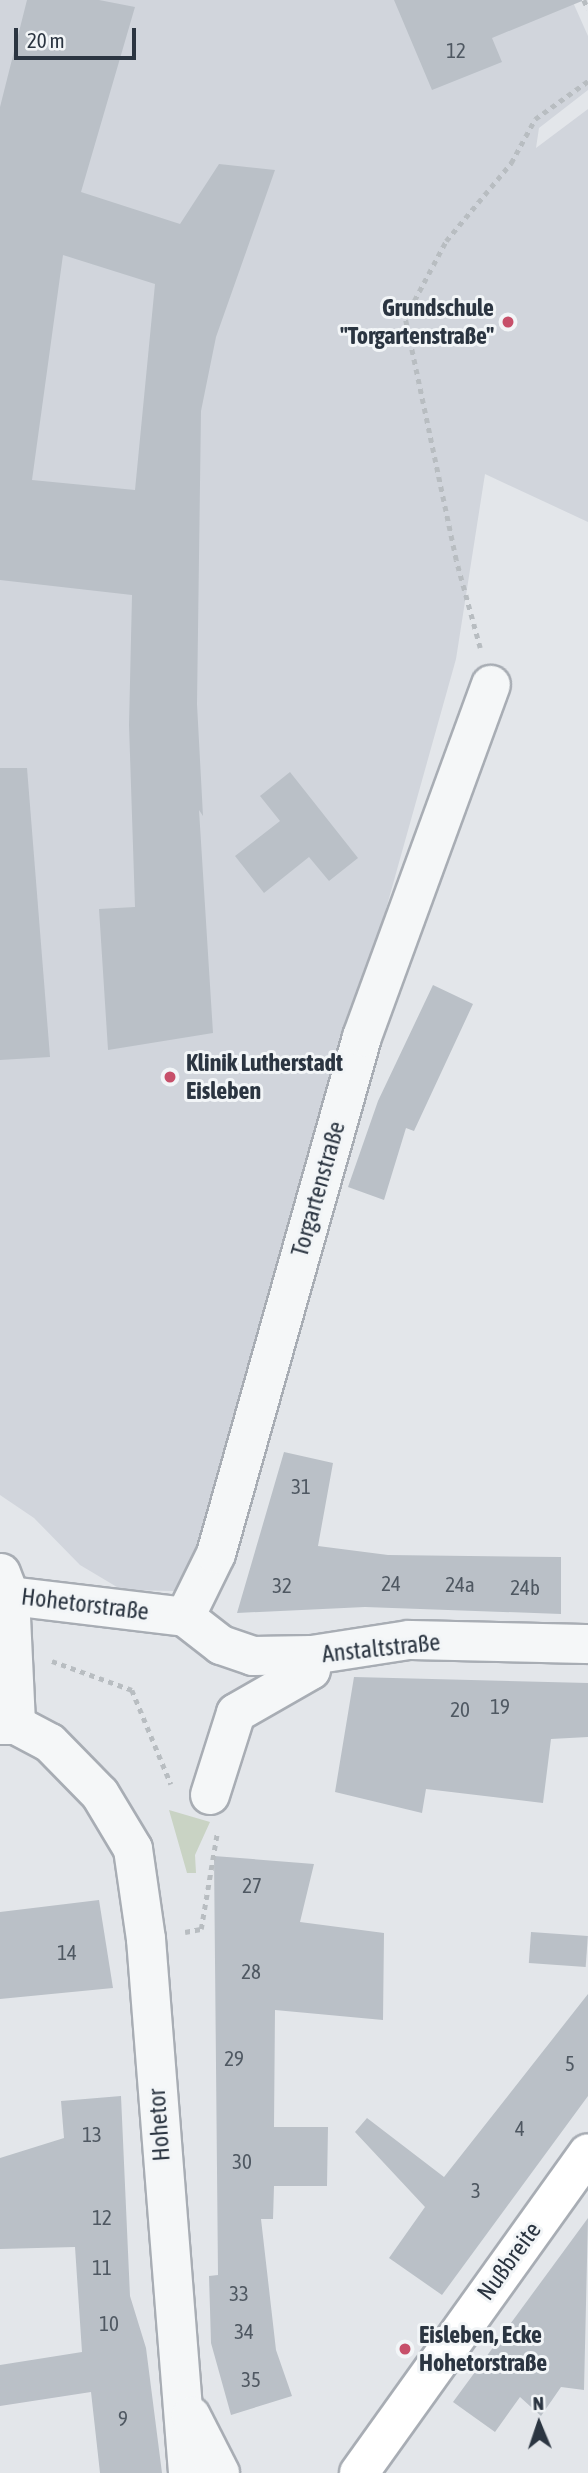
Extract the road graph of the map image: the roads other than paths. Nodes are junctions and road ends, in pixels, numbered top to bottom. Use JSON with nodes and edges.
{"nodes":[{"id":1,"x":491,"y":685,"type":"road end"},
{"id":2,"x":5,"y":1584,"type":"edge"},
{"id":3,"x":185,"y":1616,"type":"junction"},
{"id":4,"x":588,"y":1644,"type":"edge"},
{"id":5,"x":312,"y":1655,"type":"junction"},
{"id":6,"x":8,"y":1725,"type":"edge"},
{"id":7,"x":210,"y":1795,"type":"road end"},
{"id":8,"x":588,"y":2152,"type":"edge"},
{"id":9,"x":185,"y":2401,"type":"junction"},
{"id":10,"x":188,"y":2473,"type":"edge"},
{"id":11,"x":220,"y":2473,"type":"edge"},
{"id":12,"x":359,"y":2473,"type":"edge"}],
"edges":[{"from":1,"to":3,"type":"street","name":"Torgartenstraße"},
{"from":2,"to":3,"type":"street","name":"Hohetorstraße"},
{"from":2,"to":6,"type":"street"},
{"from":3,"to":5,"type":"street","name":"Anstaltstraße"},
{"from":4,"to":5,"type":"street","name":"Anstaltstraße"},
{"from":5,"to":7,"type":"street"},
{"from":6,"to":9,"type":"street","name":"Hohetor"},
{"from":8,"to":12,"type":"main road","name":"Nußbreite"},
{"from":9,"to":10,"type":"street","name":"Hohetor"},
{"from":9,"to":11,"type":"street","name":"Hohetor"}]}
